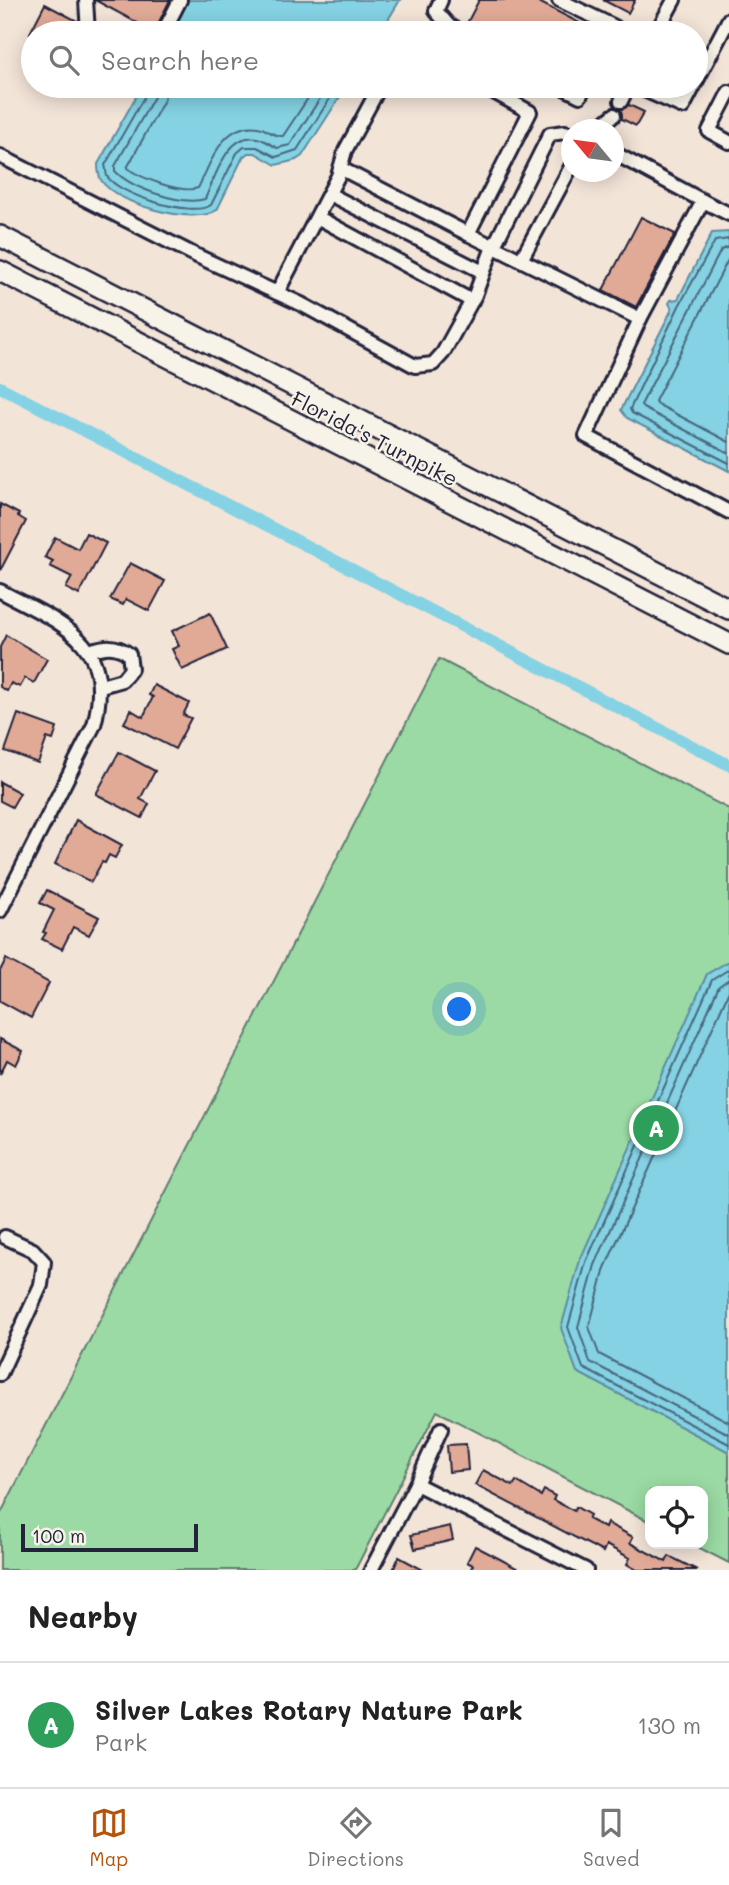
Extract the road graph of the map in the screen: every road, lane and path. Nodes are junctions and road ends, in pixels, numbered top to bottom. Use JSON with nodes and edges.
{"nodes":[{"id":1,"x":86,"y":0,"type":"edge"},
{"id":2,"x":180,"y":0,"type":"edge"},
{"id":3,"x":559,"y":0,"type":"edge"},
{"id":4,"x":674,"y":0,"type":"edge"},
{"id":5,"x":439,"y":5,"type":"edge"},
{"id":6,"x":729,"y":19,"type":"edge"},
{"id":7,"x":87,"y":21,"type":"edge"},
{"id":8,"x":169,"y":21,"type":"edge"},
{"id":9,"x":447,"y":21,"type":"edge"},
{"id":10,"x":603,"y":21,"type":"edge"},
{"id":11,"x":663,"y":21,"type":"edge"},
{"id":12,"x":708,"y":59,"type":"edge"},
{"id":13,"x":729,"y":92,"type":"edge"},
{"id":14,"x":374,"y":98,"type":"edge"},
{"id":15,"x":505,"y":98,"type":"edge"},
{"id":16,"x":622,"y":98,"type":"edge"},
{"id":17,"x":662,"y":98,"type":"edge"},
{"id":18,"x":688,"y":98,"type":"edge"},
{"id":19,"x":621,"y":101,"type":"dead end"},
{"id":20,"x":614,"y":115,"type":"dead end"},
{"id":21,"x":609,"y":119,"type":"edge"},
{"id":22,"x":561,"y":133,"type":"edge"},
{"id":23,"x":729,"y":142,"type":"edge"},
{"id":24,"x":0,"y":156,"type":"edge"},
{"id":25,"x":624,"y":158,"type":"edge"},
{"id":26,"x":340,"y":168,"type":"junction"},
{"id":27,"x":563,"y":182,"type":"edge"},
{"id":28,"x":329,"y":194,"type":"junction"},
{"id":29,"x":703,"y":201,"type":"junction"},
{"id":30,"x":729,"y":214,"type":"edge"},
{"id":31,"x":317,"y":217,"type":"junction"},
{"id":32,"x":468,"y":234,"type":"junction"},
{"id":33,"x":0,"y":236,"type":"edge"},
{"id":34,"x":494,"y":246,"type":"junction"},
{"id":35,"x":521,"y":260,"type":"junction"},
{"id":36,"x":0,"y":271,"type":"edge"},
{"id":37,"x":483,"y":272,"type":"junction"},
{"id":38,"x":277,"y":293,"type":"junction"},
{"id":39,"x":472,"y":301,"type":"junction"},
{"id":40,"x":640,"y":319,"type":"junction"},
{"id":41,"x":729,"y":512,"type":"edge"},
{"id":42,"x":0,"y":591,"type":"edge"},
{"id":43,"x":729,"y":609,"type":"edge"},
{"id":44,"x":729,"y":645,"type":"edge"},
{"id":45,"x":89,"y":651,"type":"junction"},
{"id":46,"x":101,"y":686,"type":"junction"},
{"id":47,"x":0,"y":911,"type":"edge"},
{"id":48,"x":5,"y":1237,"type":"dead end"},
{"id":49,"x":0,"y":1374,"type":"edge"},
{"id":50,"x":441,"y":1429,"type":"dead end"},
{"id":51,"x":416,"y":1484,"type":"junction"},
{"id":52,"x":371,"y":1570,"type":"edge"},
{"id":53,"x":586,"y":1570,"type":"edge"}],
"edges":[{"from":1,"to":7,"type":"street"},
{"from":2,"to":8,"type":"street"},
{"from":3,"to":10,"type":"street"},
{"from":4,"to":11,"type":"street"},
{"from":5,"to":9,"type":"street"},
{"from":6,"to":12,"type":"street"},
{"from":13,"to":23,"type":"street"},
{"from":14,"to":26,"type":"street"},
{"from":15,"to":32,"type":"street"},
{"from":16,"to":19,"type":"street"},
{"from":17,"to":18,"type":"street"},
{"from":20,"to":21,"type":"street"},
{"from":22,"to":34,"type":"street"},
{"from":24,"to":38,"type":"street"},
{"from":25,"to":29,"type":"street"},
{"from":26,"to":28,"type":"street"},
{"from":26,"to":32,"type":"street"},
{"from":27,"to":35,"type":"street"},
{"from":28,"to":31,"type":"street"},
{"from":28,"to":37,"type":"street"},
{"from":29,"to":30,"type":"street"},
{"from":29,"to":40,"type":"street"},
{"from":31,"to":38,"type":"street"},
{"from":31,"to":39,"type":"street"},
{"from":32,"to":34,"type":"street"},
{"from":33,"to":43,"type":"highway","name":"Florida's Turnpike"},
{"from":34,"to":35,"type":"street"},
{"from":34,"to":37,"type":"street"},
{"from":35,"to":40,"type":"street"},
{"from":36,"to":44,"type":"highway","name":"Florida's Turnpike"},
{"from":37,"to":39,"type":"street"},
{"from":38,"to":39,"type":"street"},
{"from":40,"to":41,"type":"street"},
{"from":42,"to":45,"type":"street"},
{"from":45,"to":46,"type":"street"},
{"from":45,"to":46,"type":"street"},
{"from":46,"to":47,"type":"street"},
{"from":48,"to":49,"type":"street"},
{"from":50,"to":51,"type":"street"},
{"from":51,"to":52,"type":"street"},
{"from":51,"to":53,"type":"street"}]}
